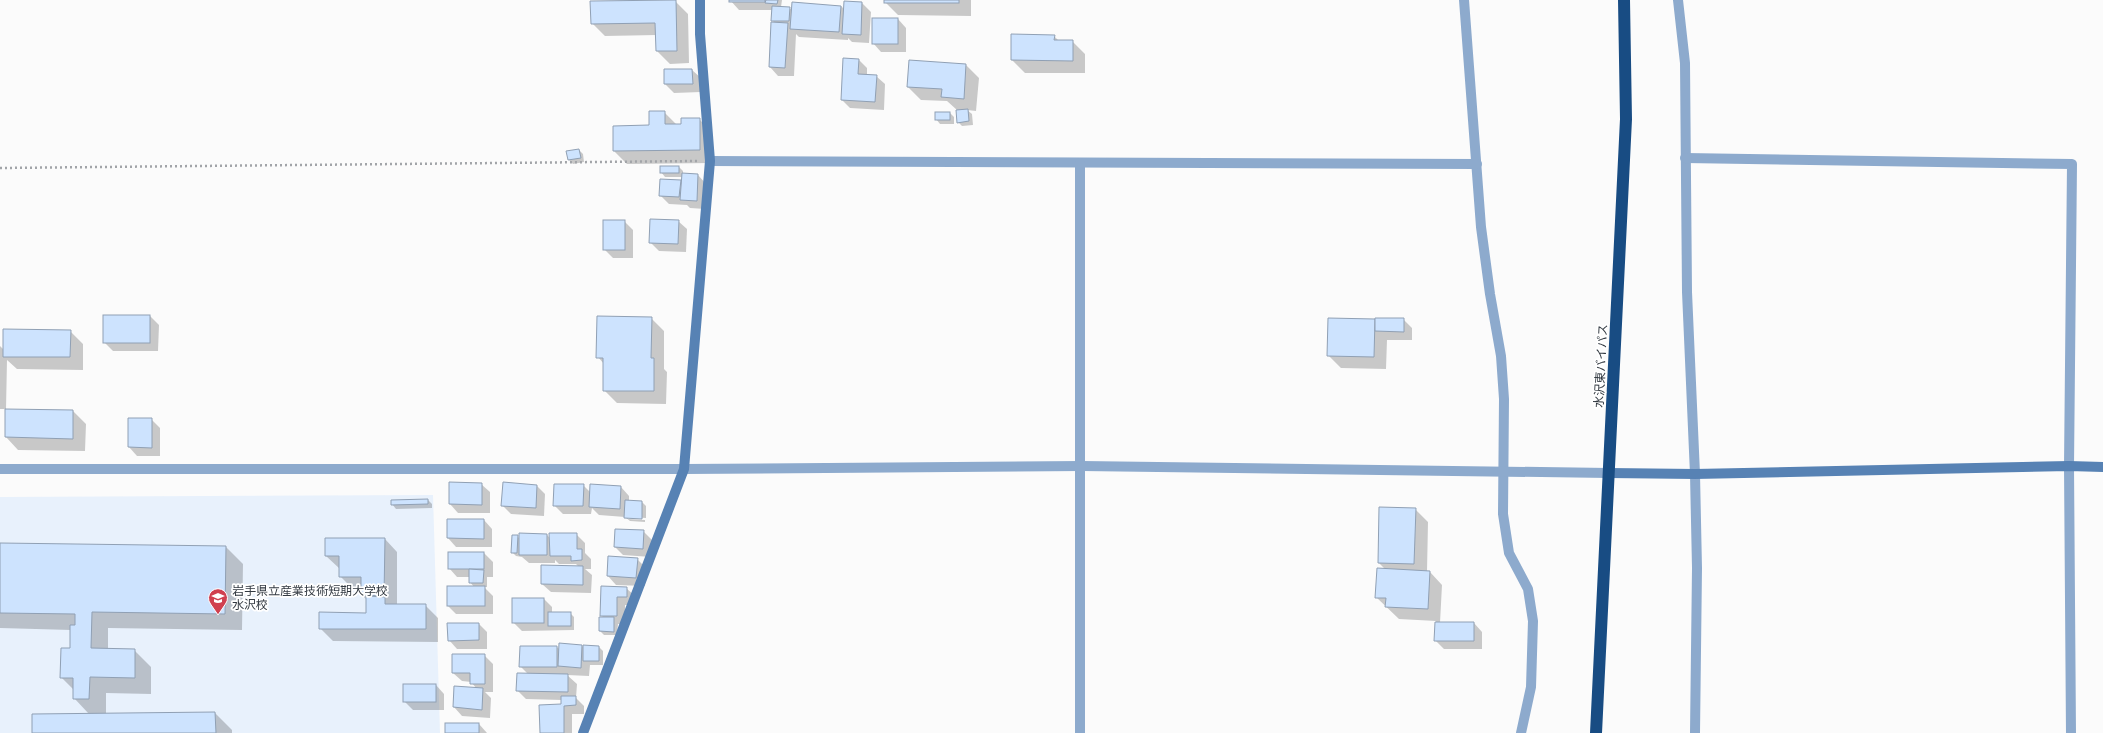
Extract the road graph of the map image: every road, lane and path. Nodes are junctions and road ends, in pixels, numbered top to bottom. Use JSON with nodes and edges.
{"nodes":[{"id":1,"x":700,"y":0,"type":"edge"},
{"id":2,"x":1464,"y":0,"type":"edge"},
{"id":3,"x":1624,"y":0,"type":"edge"},
{"id":4,"x":1678,"y":0,"type":"edge"},
{"id":5,"x":1685,"y":158,"type":"junction"},
{"id":6,"x":710,"y":161,"type":"junction"},
{"id":7,"x":1080,"y":163,"type":"junction"},
{"id":8,"x":1477,"y":164,"type":"junction"},
{"id":9,"x":0,"y":168,"type":"edge"},
{"id":10,"x":1082,"y":466,"type":"junction"},
{"id":11,"x":2069,"y":466,"type":"junction"},
{"id":12,"x":2103,"y":467,"type":"edge"},
{"id":13,"x":0,"y":468,"type":"edge"},
{"id":14,"x":684,"y":469,"type":"junction"},
{"id":15,"x":1503,"y":473,"type":"junction"},
{"id":16,"x":1609,"y":473,"type":"junction"},
{"id":17,"x":1695,"y":474,"type":"junction"},
{"id":18,"x":583,"y":733,"type":"edge"},
{"id":19,"x":1080,"y":733,"type":"edge"},
{"id":20,"x":1521,"y":733,"type":"edge"},
{"id":21,"x":1596,"y":733,"type":"edge"},
{"id":22,"x":1695,"y":733,"type":"edge"},
{"id":23,"x":2071,"y":733,"type":"edge"}],
"edges":[{"from":1,"to":6,"type":"street"},
{"from":2,"to":8,"type":"street"},
{"from":3,"to":16,"type":"highway","name":"水沢東バイパス"},
{"from":4,"to":5,"type":"street"},
{"from":5,"to":11,"type":"street"},
{"from":5,"to":17,"type":"street"},
{"from":6,"to":7,"type":"street"},
{"from":6,"to":9,"type":"path"},
{"from":6,"to":14,"type":"street"},
{"from":7,"to":8,"type":"street"},
{"from":7,"to":10,"type":"street"},
{"from":8,"to":15,"type":"street"},
{"from":10,"to":14,"type":"street"},
{"from":10,"to":15,"type":"street"},
{"from":10,"to":19,"type":"street"},
{"from":11,"to":12,"type":"street"},
{"from":11,"to":17,"type":"street"},
{"from":11,"to":23,"type":"street"},
{"from":13,"to":14,"type":"street"},
{"from":14,"to":18,"type":"street"},
{"from":15,"to":16,"type":"street"},
{"from":15,"to":20,"type":"street"},
{"from":16,"to":17,"type":"street"},
{"from":16,"to":21,"type":"highway","name":"水沢東バイパス"},
{"from":17,"to":22,"type":"street"}]}
